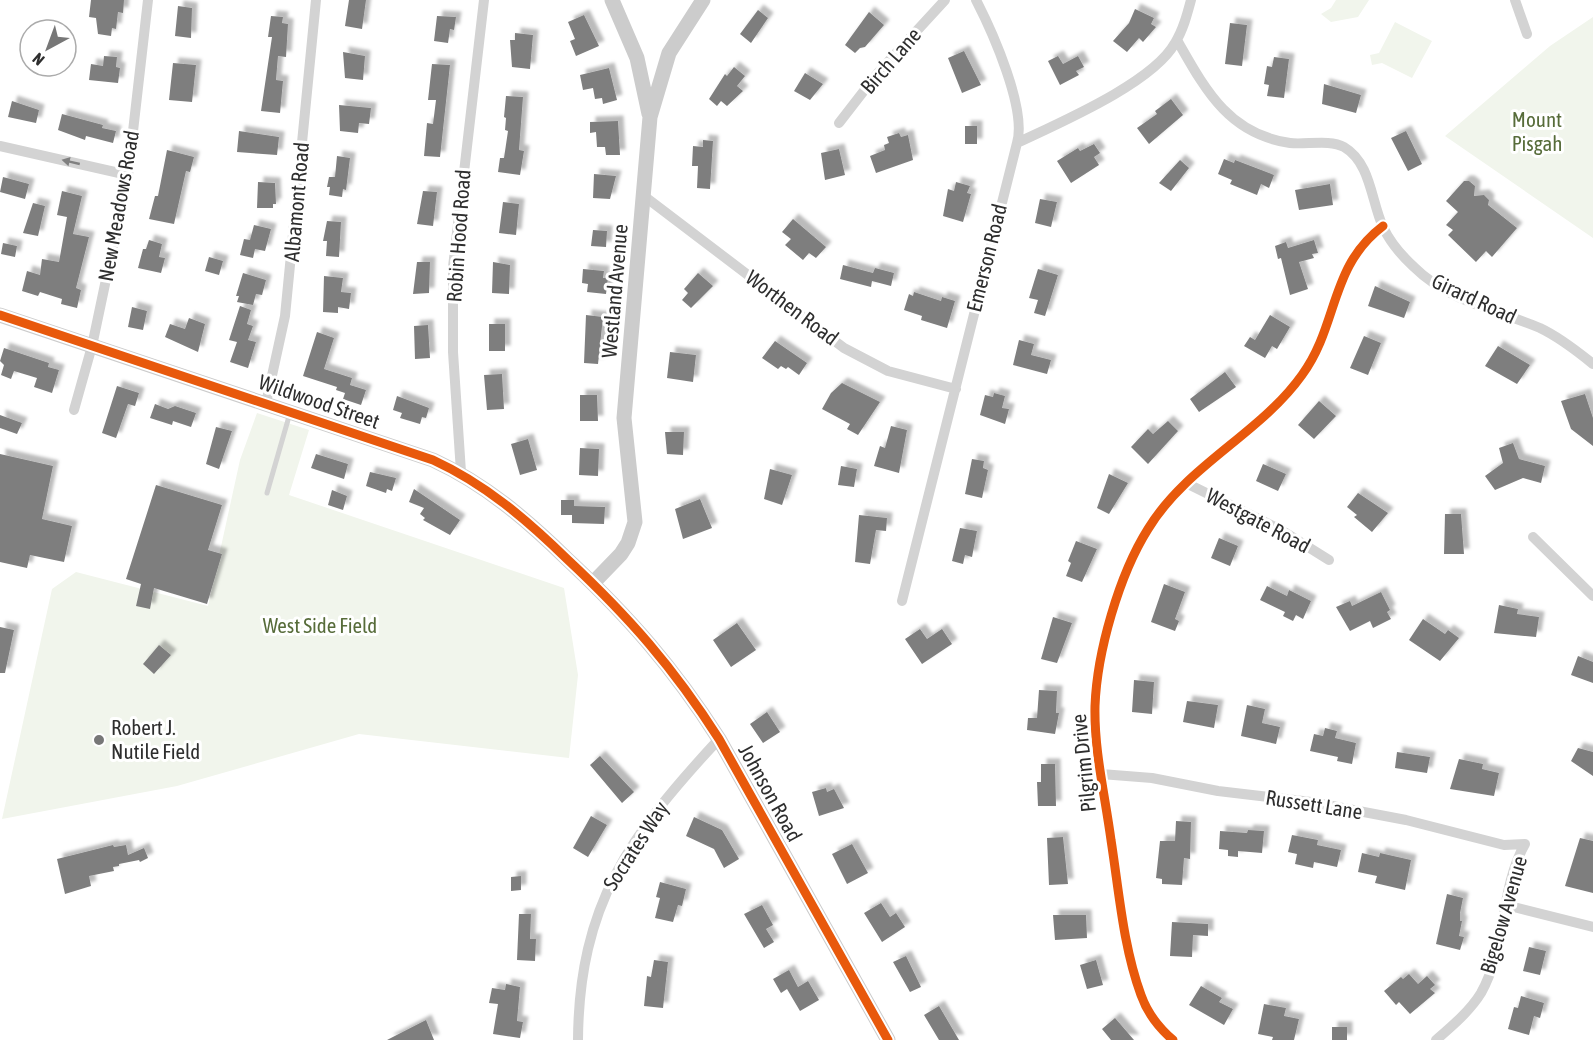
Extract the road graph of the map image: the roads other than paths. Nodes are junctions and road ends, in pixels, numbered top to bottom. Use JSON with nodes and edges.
{"nodes":[{"id":1,"x":148,"y":0,"type":"edge"},
{"id":2,"x":316,"y":0,"type":"edge"},
{"id":3,"x":483,"y":0,"type":"edge"},
{"id":4,"x":612,"y":0,"type":"edge"},
{"id":5,"x":703,"y":0,"type":"edge"},
{"id":6,"x":945,"y":0,"type":"edge"},
{"id":7,"x":976,"y":0,"type":"edge"},
{"id":8,"x":1191,"y":0,"type":"edge"},
{"id":9,"x":1515,"y":0,"type":"edge"},
{"id":10,"x":1527,"y":34,"type":"dead end"},
{"id":11,"x":1177,"y":40,"type":"junction"},
{"id":12,"x":650,"y":117,"type":"junction"},
{"id":13,"x":839,"y":123,"type":"dead end"},
{"id":14,"x":1017,"y":143,"type":"junction"},
{"id":15,"x":0,"y":146,"type":"edge"},
{"id":16,"x":128,"y":175,"type":"junction"},
{"id":17,"x":644,"y":196,"type":"junction"},
{"id":18,"x":1383,"y":226,"type":"junction"},
{"id":19,"x":0,"y":315,"type":"edge"},
{"id":20,"x":92,"y":346,"type":"junction"},
{"id":21,"x":1593,"y":364,"type":"edge"},
{"id":22,"x":956,"y":389,"type":"junction"},
{"id":23,"x":266,"y":403,"type":"junction"},
{"id":24,"x":74,"y":410,"type":"dead end"},
{"id":25,"x":291,"y":411,"type":"junction"},
{"id":26,"x":461,"y":472,"type":"junction"},
{"id":27,"x":1186,"y":483,"type":"junction"},
{"id":28,"x":267,"y":493,"type":"dead end"},
{"id":29,"x":1533,"y":537,"type":"dead end"},
{"id":30,"x":1329,"y":560,"type":"dead end"},
{"id":31,"x":593,"y":583,"type":"junction"},
{"id":32,"x":1593,"y":596,"type":"edge"},
{"id":33,"x":902,"y":601,"type":"dead end"},
{"id":34,"x":719,"y":739,"type":"junction"},
{"id":35,"x":1101,"y":774,"type":"junction"},
{"id":36,"x":1525,"y":844,"type":"joint"},
{"id":37,"x":1506,"y":905,"type":"junction"},
{"id":38,"x":1593,"y":927,"type":"edge"},
{"id":39,"x":578,"y":1040,"type":"edge"},
{"id":40,"x":888,"y":1040,"type":"edge"},
{"id":41,"x":1173,"y":1040,"type":"edge"},
{"id":42,"x":1436,"y":1040,"type":"edge"}],
"edges":[{"from":1,"to":16,"type":"street","name":"New Meadows Road"},
{"from":2,"to":23,"type":"street","name":"Albamont Road"},
{"from":3,"to":26,"type":"street","name":"Robin Hood Road"},
{"from":4,"to":12,"type":"street"},
{"from":5,"to":12,"type":"street","name":"Westland Avenue"},
{"from":6,"to":13,"type":"street","name":"Birch Lane"},
{"from":7,"to":14,"type":"street","name":"Emerson Road"},
{"from":8,"to":11,"type":"street"},
{"from":9,"to":10,"type":"street"},
{"from":11,"to":14,"type":"street"},
{"from":11,"to":18,"type":"street","name":"Girard Road"},
{"from":12,"to":17,"type":"street","name":"Westland Avenue"},
{"from":14,"to":22,"type":"street","name":"Emerson Road"},
{"from":16,"to":15,"type":"street","one_way":true},
{"from":16,"to":20,"type":"street","name":"New Meadows Road"},
{"from":17,"to":22,"type":"street","name":"Worthen Road"},
{"from":17,"to":31,"type":"street","name":"Westland Avenue"},
{"from":18,"to":21,"type":"street","name":"Girard Road"},
{"from":18,"to":27,"type":"street","name":"Pilgrim Drive"},
{"from":19,"to":20,"type":"street","name":"Wildwood Street"},
{"from":20,"to":23,"type":"street","name":"Wildwood Street"},
{"from":20,"to":24,"type":"street","name":"New Meadows Road"},
{"from":22,"to":33,"type":"street","name":"Emerson Road"},
{"from":23,"to":25,"type":"street","name":"Wildwood Street"},
{"from":25,"to":26,"type":"street","name":"Wildwood Street"},
{"from":25,"to":28,"type":"lane"},
{"from":26,"to":31,"type":"street","name":"Wildwood Street"},
{"from":27,"to":30,"type":"street","name":"Westgate Road"},
{"from":27,"to":35,"type":"street","name":"Pilgrim Drive"},
{"from":29,"to":32,"type":"street"},
{"from":31,"to":34,"type":"street","name":"Johnson Road"},
{"from":34,"to":39,"type":"street","name":"Socrates Way"},
{"from":34,"to":40,"type":"street","name":"Johnson Road"},
{"from":35,"to":36,"type":"street","name":"Russett Lane"},
{"from":35,"to":41,"type":"street","name":"Pilgrim Drive"},
{"from":36,"to":37,"type":"street","name":"Bigelow Avenue"},
{"from":37,"to":38,"type":"street"},
{"from":37,"to":42,"type":"street","name":"Bigelow Avenue"}]}
